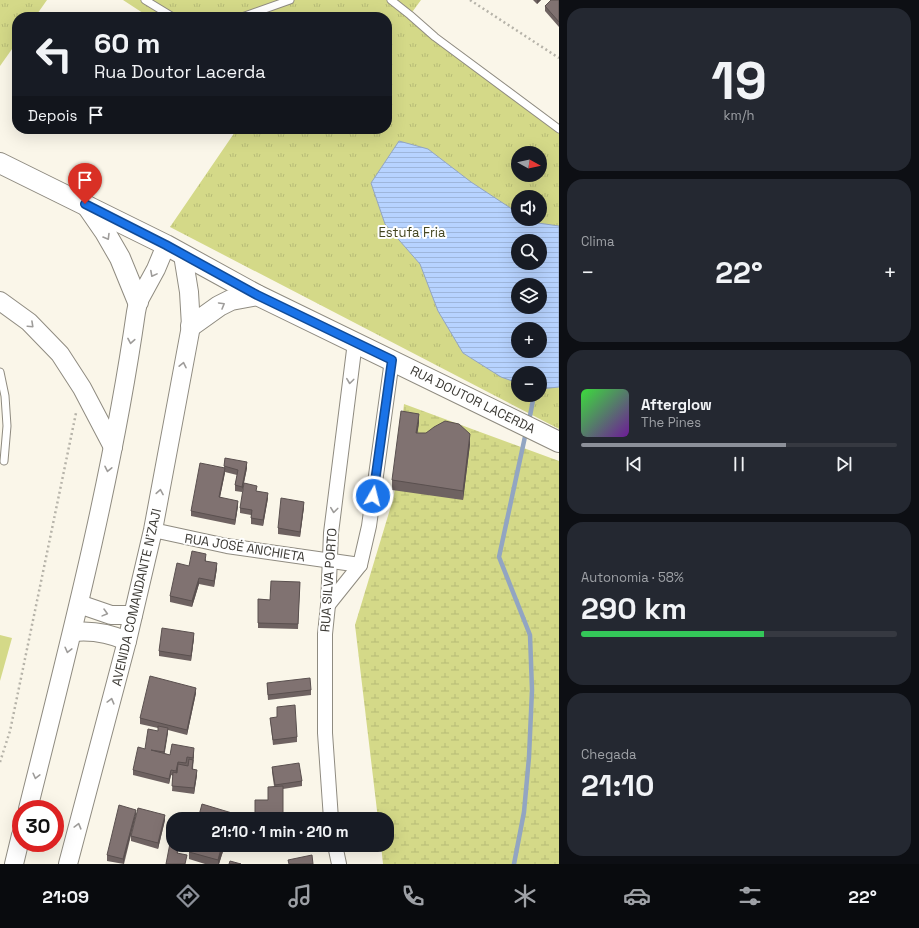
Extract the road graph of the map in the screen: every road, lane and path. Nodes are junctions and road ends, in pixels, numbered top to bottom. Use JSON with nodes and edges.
{"nodes":[{"id":1,"x":144,"y":0,"type":"edge"},
{"id":2,"x":290,"y":0,"type":"edge"},
{"id":3,"x":390,"y":0,"type":"edge"},
{"id":4,"x":470,"y":0,"type":"edge"},
{"id":5,"x":164,"y":12,"type":"edge"},
{"id":6,"x":256,"y":12,"type":"edge"},
{"id":7,"x":559,"y":58,"type":"edge"},
{"id":8,"x":559,"y":129,"type":"edge"},
{"id":9,"x":0,"y":163,"type":"edge"},
{"id":10,"x":85,"y":204,"type":"junction"},
{"id":11,"x":166,"y":245,"type":"junction"},
{"id":12,"x":183,"y":255,"type":"junction"},
{"id":13,"x":257,"y":295,"type":"junction"},
{"id":14,"x":0,"y":301,"type":"edge"},
{"id":15,"x":138,"y":302,"type":"junction"},
{"id":16,"x":191,"y":326,"type":"junction"},
{"id":17,"x":355,"y":342,"type":"junction"},
{"id":18,"x":392,"y":360,"type":"junction"},
{"id":19,"x":0,"y":372,"type":"edge"},
{"id":20,"x":82,"y":388,"type":"junction"},
{"id":21,"x":559,"y":442,"type":"edge"},
{"id":22,"x":113,"y":447,"type":"junction"},
{"id":23,"x":4,"y":461,"type":"dead end"},
{"id":24,"x":153,"y":530,"type":"junction"},
{"id":25,"x":330,"y":560,"type":"junction"},
{"id":26,"x":360,"y":565,"type":"junction"},
{"id":27,"x":79,"y":604,"type":"junction"},
{"id":28,"x":328,"y":604,"type":"junction"},
{"id":29,"x":133,"y":615,"type":"junction"},
{"id":30,"x":73,"y":632,"type":"junction"},
{"id":31,"x":126,"y":641,"type":"junction"},
{"id":32,"x":0,"y":762,"type":"edge"},
{"id":33,"x":30,"y":800,"type":"edge"},
{"id":34,"x":331,"y":812,"type":"edge"},
{"id":35,"x":17,"y":852,"type":"edge"},
{"id":36,"x":336,"y":852,"type":"edge"},
{"id":37,"x":14,"y":864,"type":"edge"},
{"id":38,"x":68,"y":864,"type":"edge"},
{"id":39,"x":338,"y":864,"type":"edge"}],
"edges":[{"from":1,"to":5,"type":"lane"},
{"from":2,"to":6,"type":"lane"},
{"from":3,"to":8,"type":"lane"},
{"from":4,"to":7,"type":"path"},
{"from":9,"to":10,"type":"main road","name":"RUA DOUTOR LACERDA"},
{"from":10,"to":11,"type":"main road","name":"RUA DOUTOR LACERDA"},
{"from":10,"to":15,"type":"main road","one_way":true},
{"from":11,"to":12,"type":"main road","name":"RUA DOUTOR LACERDA"},
{"from":11,"to":15,"type":"street","one_way":true},
{"from":12,"to":13,"type":"main road","name":"RUA DOUTOR LACERDA"},
{"from":12,"to":16,"type":"street","name":"AVENIDA COMANDANTE N'ZAJI"},
{"from":16,"to":13,"type":"main road","one_way":true},
{"from":13,"to":17,"type":"main road","name":"RUA DOUTOR LACERDA"},
{"from":14,"to":20,"type":"street","one_way":true},
{"from":15,"to":22,"type":"street","one_way":true},
{"from":24,"to":16,"type":"street","name":"AVENIDA COMANDANTE N'ZAJI","one_way":true},
{"from":17,"to":18,"type":"main road","name":"RUA DOUTOR LACERDA"},
{"from":17,"to":25,"type":"street","name":"RUA SILVA PORTO","one_way":true},
{"from":18,"to":21,"type":"main road","name":"RUA DOUTOR LACERDA"},
{"from":18,"to":26,"type":"street"},
{"from":19,"to":23,"type":"lane"},
{"from":20,"to":22,"type":"street"},
{"from":20,"to":32,"type":"path"},
{"from":22,"to":27,"type":"street","one_way":true},
{"from":24,"to":25,"type":"street","name":"RUA JOSÉ ANCHIETA"},
{"from":24,"to":29,"type":"street","name":"AVENIDA COMANDANTE N'ZAJI"},
{"from":25,"to":26,"type":"street","name":"RUA JOSÉ ANCHIETA"},
{"from":25,"to":28,"type":"street","name":"RUA SILVA PORTO"},
{"from":26,"to":28,"type":"street"},
{"from":27,"to":29,"type":"street","one_way":true},
{"from":27,"to":30,"type":"street"},
{"from":28,"to":34,"type":"street","name":"RUA SILVA PORTO"},
{"from":29,"to":31,"type":"street","name":"AVENIDA COMANDANTE N'ZAJI"},
{"from":30,"to":31,"type":"street"},
{"from":30,"to":33,"type":"street","one_way":true},
{"from":38,"to":31,"type":"street","name":"AVENIDA COMANDANTE N'ZAJI","one_way":true},
{"from":35,"to":37,"type":"street"},
{"from":36,"to":39,"type":"street"}]}
